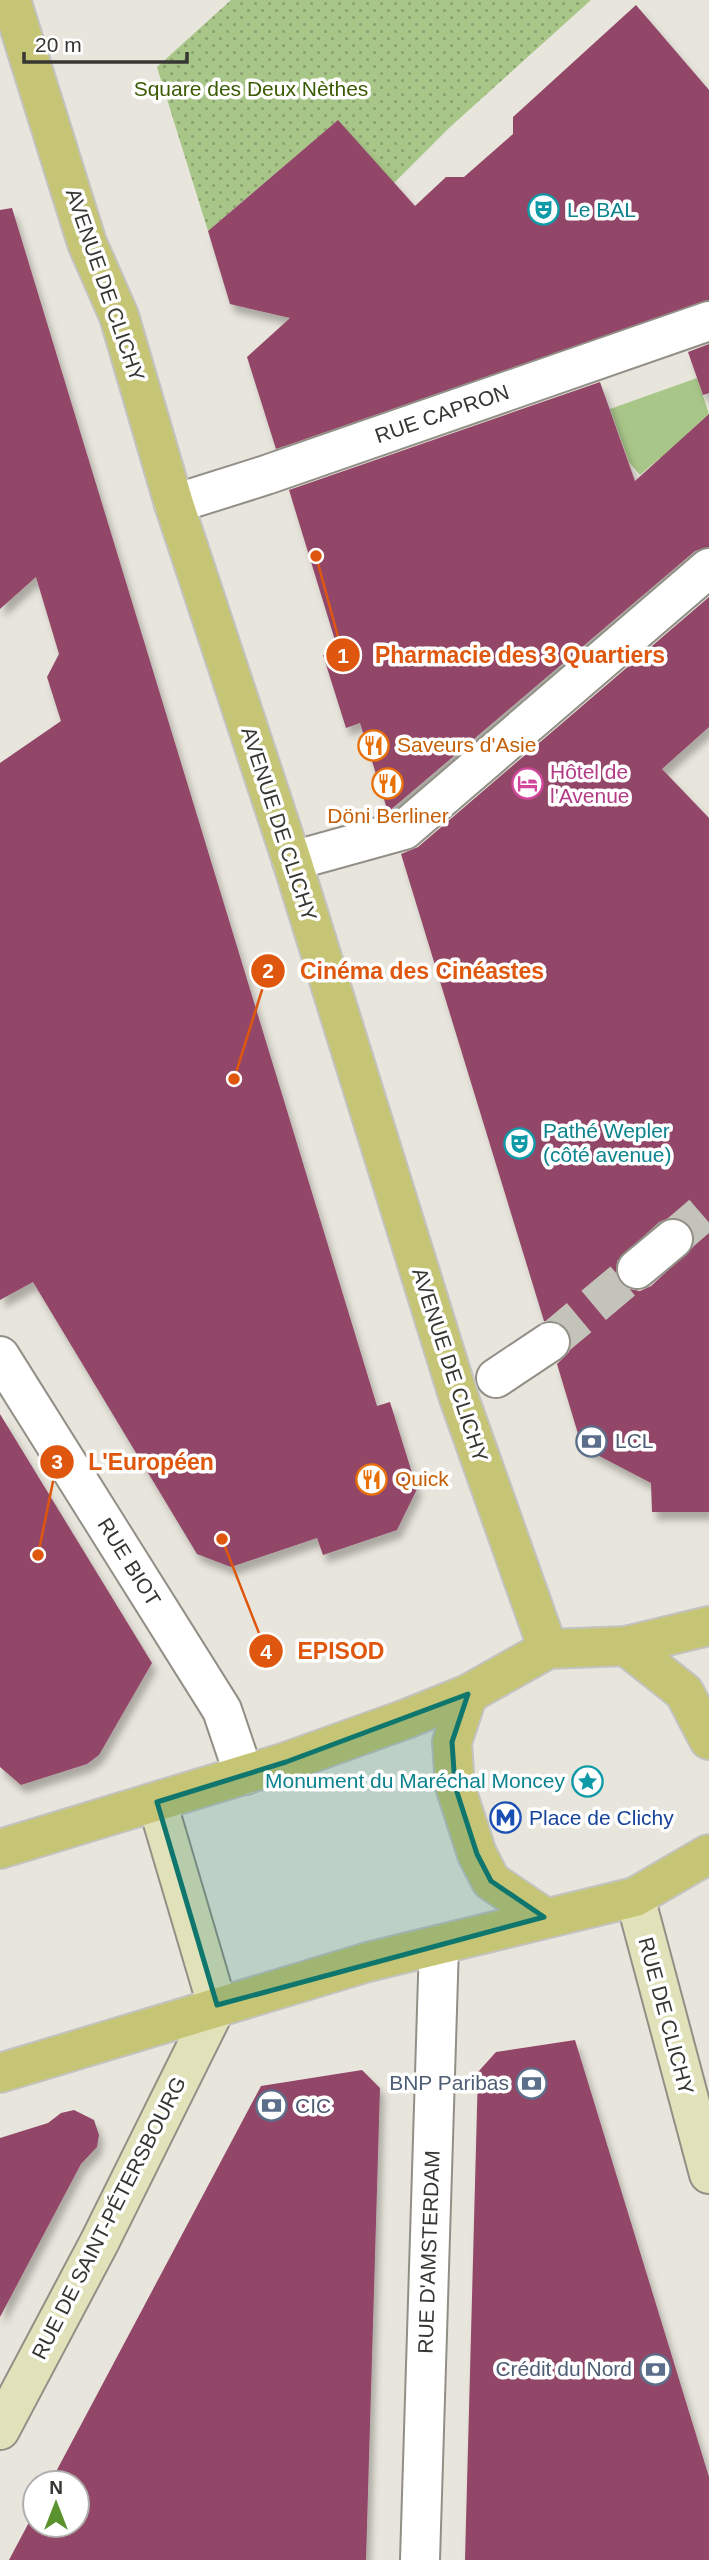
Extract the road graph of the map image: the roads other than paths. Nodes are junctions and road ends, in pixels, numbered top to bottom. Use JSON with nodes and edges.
{"nodes":[{"id":1,"x":11,"y":0,"type":"edge"},
{"id":2,"x":709,"y":321,"type":"edge"},
{"id":3,"x":174,"y":504,"type":"junction"},
{"id":4,"x":709,"y":568,"type":"edge"},
{"id":5,"x":292,"y":861,"type":"junction"},
{"id":6,"x":673,"y":1239,"type":"tunnel mouth"},
{"id":7,"x":637,"y":1269,"type":"tunnel mouth"},
{"id":8,"x":550,"y":1342,"type":"tunnel mouth"},
{"id":9,"x":0,"y":1356,"type":"edge"},
{"id":10,"x":496,"y":1378,"type":"dead end"},
{"id":11,"x":709,"y":1626,"type":"edge"},
{"id":12,"x":626,"y":1646,"type":"junction"},
{"id":13,"x":548,"y":1648,"type":"junction"},
{"id":14,"x":468,"y":1694,"type":"junction"},
{"id":15,"x":709,"y":1740,"type":"edge"},
{"id":16,"x":244,"y":1775,"type":"junction"},
{"id":17,"x":158,"y":1802,"type":"junction"},
{"id":18,"x":0,"y":1849,"type":"edge"},
{"id":19,"x":709,"y":1854,"type":"edge"},
{"id":20,"x":635,"y":1897,"type":"junction"},
{"id":21,"x":544,"y":1917,"type":"junction"},
{"id":22,"x":439,"y":1945,"type":"junction"},
{"id":23,"x":217,"y":2005,"type":"junction"},
{"id":24,"x":0,"y":2073,"type":"edge"},
{"id":25,"x":709,"y":2174,"type":"edge"},
{"id":26,"x":0,"y":2430,"type":"edge"},
{"id":27,"x":420,"y":2560,"type":"edge"}],
"edges":[{"from":1,"to":3,"type":"main road","name":"AVENUE DE CLICHY"},
{"from":2,"to":3,"type":"street","name":"RUE CAPRON"},
{"from":3,"to":5,"type":"main road","name":"AVENUE DE CLICHY"},
{"from":4,"to":5,"type":"street"},
{"from":5,"to":13,"type":"main road","name":"AVENUE DE CLICHY"},
{"from":6,"to":7,"type":"street"},
{"from":8,"to":10,"type":"street"},
{"from":9,"to":16,"type":"street","name":"RUE BIOT"},
{"from":11,"to":12,"type":"main road"},
{"from":12,"to":13,"type":"main road"},
{"from":12,"to":15,"type":"main road"},
{"from":13,"to":14,"type":"main road"},
{"from":14,"to":16,"type":"main road"},
{"from":14,"to":21,"type":"main road"},
{"from":16,"to":17,"type":"main road"},
{"from":17,"to":18,"type":"main road"},
{"from":17,"to":23,"type":"main road"},
{"from":19,"to":20,"type":"main road"},
{"from":20,"to":21,"type":"main road"},
{"from":20,"to":25,"type":"main road","name":"RUE DE CLICHY"},
{"from":21,"to":22,"type":"main road"},
{"from":22,"to":23,"type":"main road"},
{"from":22,"to":27,"type":"street","name":"RUE D'AMSTERDAM"},
{"from":23,"to":24,"type":"main road"},
{"from":23,"to":26,"type":"main road","name":"RUE DE SAINT-PÉTERSBOURG"}]}
